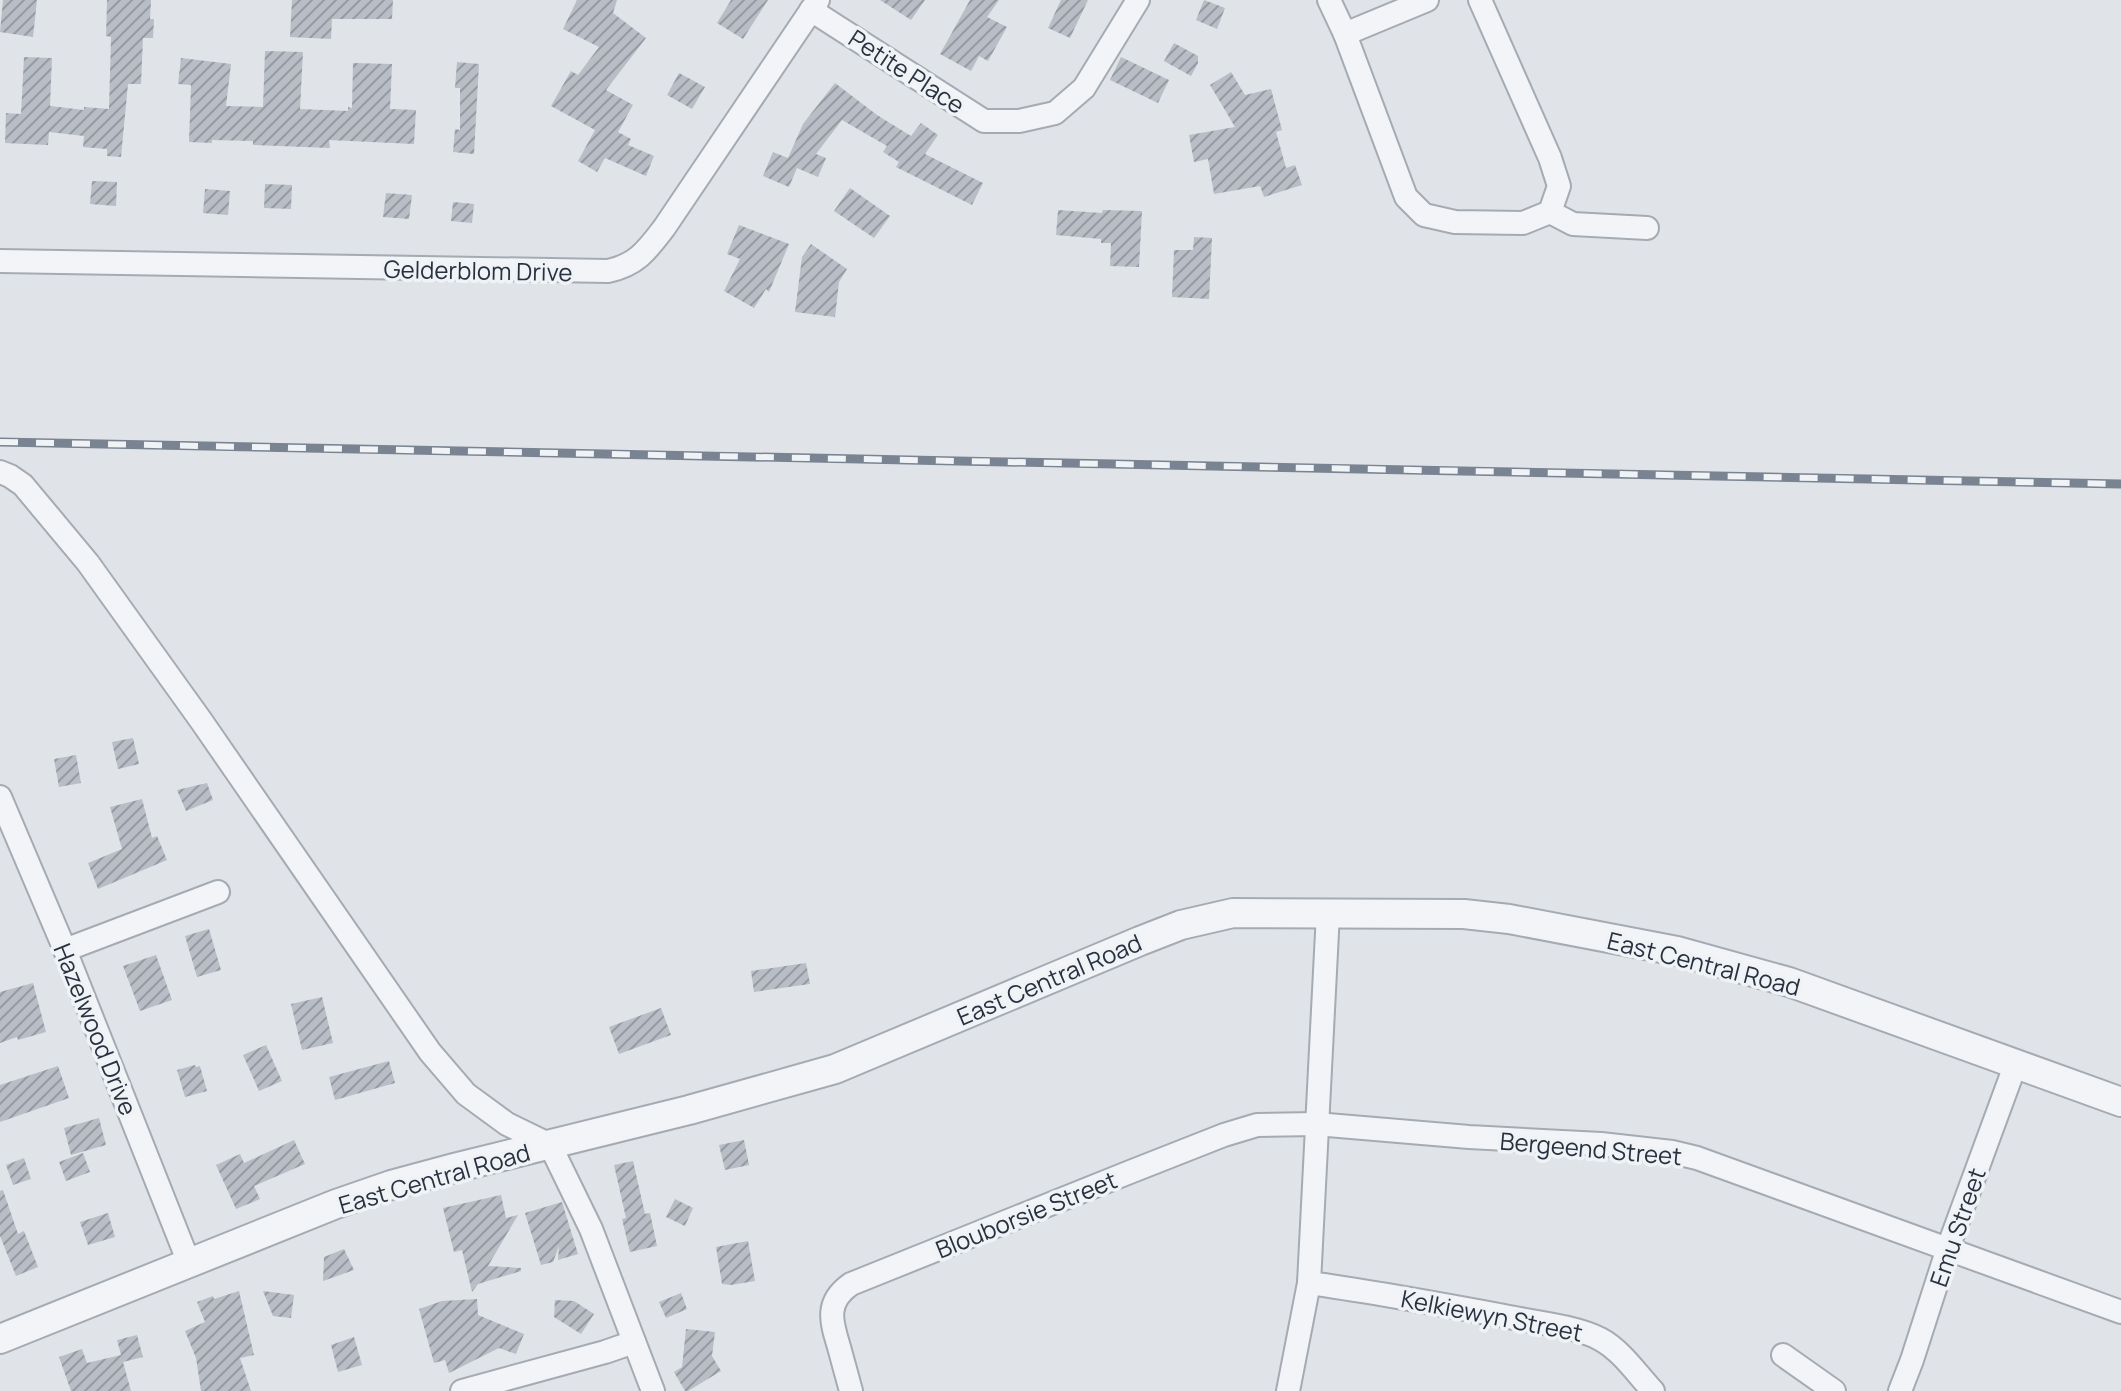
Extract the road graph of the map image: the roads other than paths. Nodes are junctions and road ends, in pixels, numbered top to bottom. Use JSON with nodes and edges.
{"nodes":[{"id":1,"x":1138,"y":0,"type":"edge"},
{"id":2,"x":1329,"y":0,"type":"edge"},
{"id":3,"x":1427,"y":0,"type":"edge"},
{"id":4,"x":1480,"y":0,"type":"edge"},
{"id":5,"x":815,"y":5,"type":"edge"},
{"id":6,"x":1345,"y":34,"type":"junction"},
{"id":7,"x":1550,"y":212,"type":"junction"},
{"id":8,"x":1647,"y":228,"type":"dead end"},
{"id":9,"x":0,"y":261,"type":"edge"},
{"id":10,"x":0,"y":472,"type":"edge"},
{"id":11,"x":0,"y":797,"type":"edge"},
{"id":12,"x":218,"y":892,"type":"dead end"},
{"id":13,"x":1328,"y":913,"type":"junction"},
{"id":14,"x":65,"y":950,"type":"junction"},
{"id":15,"x":2016,"y":1063,"type":"junction"},
{"id":16,"x":2121,"y":1102,"type":"edge"},
{"id":17,"x":1316,"y":1124,"type":"junction"},
{"id":18,"x":550,"y":1145,"type":"junction"},
{"id":19,"x":1948,"y":1248,"type":"junction"},
{"id":20,"x":189,"y":1263,"type":"junction"},
{"id":21,"x":1309,"y":1283,"type":"junction"},
{"id":22,"x":2121,"y":1312,"type":"edge"},
{"id":23,"x":0,"y":1339,"type":"edge"},
{"id":24,"x":634,"y":1342,"type":"junction"},
{"id":25,"x":1783,"y":1355,"type":"dead end"},
{"id":26,"x":462,"y":1391,"type":"edge"},
{"id":27,"x":653,"y":1391,"type":"edge"},
{"id":28,"x":851,"y":1391,"type":"edge"},
{"id":29,"x":1288,"y":1391,"type":"edge"},
{"id":30,"x":1653,"y":1391,"type":"edge"},
{"id":31,"x":1834,"y":1391,"type":"edge"},
{"id":32,"x":1900,"y":1391,"type":"edge"}],
"edges":[{"from":1,"to":5,"type":"street","name":"Petite Place"},
{"from":2,"to":6,"type":"street"},
{"from":3,"to":6,"type":"street"},
{"from":4,"to":7,"type":"street"},
{"from":5,"to":9,"type":"street","name":"Gelderblom Drive"},
{"from":6,"to":7,"type":"street"},
{"from":7,"to":8,"type":"street"},
{"from":10,"to":18,"type":"street"},
{"from":11,"to":14,"type":"street","name":"Hazelwood Drive"},
{"from":12,"to":14,"type":"street"},
{"from":13,"to":15,"type":"street","name":"East Central Road"},
{"from":13,"to":17,"type":"street"},
{"from":13,"to":18,"type":"street","name":"East Central Road"},
{"from":14,"to":20,"type":"street","name":"Hazelwood Drive"},
{"from":15,"to":16,"type":"street","name":"East Central Road"},
{"from":15,"to":19,"type":"street","name":"Emu Street"},
{"from":17,"to":19,"type":"street","name":"Bergeend Street"},
{"from":17,"to":21,"type":"street"},
{"from":17,"to":28,"type":"street","name":"Blouborsie Street"},
{"from":18,"to":20,"type":"street","name":"East Central Road"},
{"from":18,"to":24,"type":"street"},
{"from":19,"to":22,"type":"street","name":"Bergeend Street"},
{"from":19,"to":32,"type":"street","name":"Emu Street"},
{"from":20,"to":23,"type":"street","name":"East Central Road"},
{"from":21,"to":29,"type":"street"},
{"from":21,"to":30,"type":"street","name":"Kelkiewyn Street"},
{"from":24,"to":26,"type":"street"},
{"from":24,"to":27,"type":"street"},
{"from":25,"to":31,"type":"street"}]}
